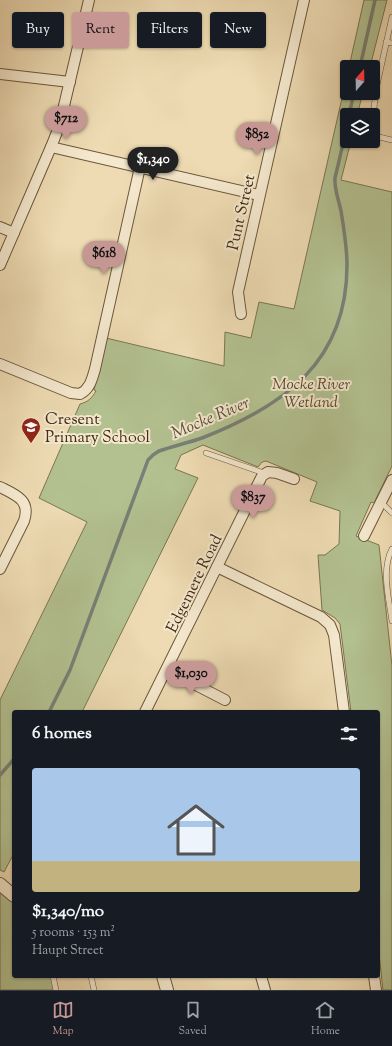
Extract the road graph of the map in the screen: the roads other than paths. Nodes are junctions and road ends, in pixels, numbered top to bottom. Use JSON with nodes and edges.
{"nodes":[{"id":1,"x":89,"y":0,"type":"edge"},
{"id":2,"x":304,"y":0,"type":"edge"},
{"id":3,"x":392,"y":17,"type":"edge"},
{"id":4,"x":386,"y":42,"type":"junction"},
{"id":5,"x":392,"y":43,"type":"edge"},
{"id":6,"x":0,"y":74,"type":"edge"},
{"id":7,"x":70,"y":82,"type":"junction"},
{"id":8,"x":374,"y":108,"type":"edge"},
{"id":9,"x":380,"y":137,"type":"edge"},
{"id":10,"x":392,"y":140,"type":"edge"},
{"id":11,"x":51,"y":148,"type":"junction"},
{"id":12,"x":140,"y":167,"type":"junction"},
{"id":13,"x":259,"y":195,"type":"junction"},
{"id":14,"x":0,"y":227,"type":"edge"},
{"id":15,"x":14,"y":233,"type":"junction"},
{"id":16,"x":0,"y":265,"type":"edge"},
{"id":17,"x":241,"y":314,"type":"dead end"},
{"id":18,"x":0,"y":364,"type":"edge"},
{"id":19,"x":206,"y":453,"type":"dead end"},
{"id":20,"x":264,"y":474,"type":"junction"},
{"id":21,"x":294,"y":479,"type":"dead end"},
{"id":22,"x":392,"y":480,"type":"edge"},
{"id":23,"x":0,"y":487,"type":"edge"},
{"id":24,"x":381,"y":502,"type":"junction"},
{"id":25,"x":392,"y":513,"type":"edge"},
{"id":26,"x":364,"y":536,"type":"dead end"},
{"id":27,"x":392,"y":549,"type":"edge"},
{"id":28,"x":217,"y":567,"type":"junction"},
{"id":29,"x":0,"y":569,"type":"edge"},
{"id":30,"x":392,"y":621,"type":"edge"},
{"id":31,"x":167,"y":670,"type":"junction"},
{"id":32,"x":225,"y":700,"type":"dead end"},
{"id":33,"x":146,"y":710,"type":"edge"},
{"id":34,"x":344,"y":710,"type":"edge"},
{"id":35,"x":0,"y":884,"type":"edge"},
{"id":36,"x":12,"y":894,"type":"edge"},
{"id":37,"x":53,"y":978,"type":"edge"},
{"id":38,"x":91,"y":978,"type":"edge"},
{"id":39,"x":164,"y":978,"type":"edge"},
{"id":40,"x":261,"y":978,"type":"edge"},
{"id":41,"x":374,"y":978,"type":"edge"},
{"id":42,"x":56,"y":990,"type":"edge"},
{"id":43,"x":94,"y":990,"type":"edge"},
{"id":44,"x":167,"y":990,"type":"edge"},
{"id":45,"x":266,"y":990,"type":"edge"},
{"id":46,"x":376,"y":990,"type":"edge"}],
"edges":[{"from":1,"to":7,"type":"street"},
{"from":2,"to":13,"type":"street","name":"Punt Street"},
{"from":3,"to":4,"type":"lane"},
{"from":4,"to":5,"type":"lane"},
{"from":4,"to":8,"type":"lane"},
{"from":6,"to":7,"type":"street"},
{"from":7,"to":11,"type":"street"},
{"from":9,"to":10,"type":"lane"},
{"from":11,"to":12,"type":"street"},
{"from":11,"to":15,"type":"street"},
{"from":12,"to":13,"type":"street"},
{"from":12,"to":18,"type":"street"},
{"from":13,"to":17,"type":"street","name":"Punt Street"},
{"from":14,"to":15,"type":"street"},
{"from":15,"to":16,"type":"street"},
{"from":19,"to":20,"type":"lane"},
{"from":20,"to":21,"type":"street"},
{"from":20,"to":28,"type":"street","name":"Edgemere Road"},
{"from":22,"to":24,"type":"street"},
{"from":23,"to":29,"type":"street"},
{"from":24,"to":25,"type":"lane"},
{"from":24,"to":26,"type":"street"},
{"from":27,"to":30,"type":"lane"},
{"from":28,"to":31,"type":"street","name":"Edgemere Road"},
{"from":28,"to":34,"type":"street"},
{"from":31,"to":32,"type":"street"},
{"from":31,"to":33,"type":"street","name":"Edgemere Road"},
{"from":35,"to":36,"type":"street"},
{"from":37,"to":42,"type":"lane"},
{"from":38,"to":43,"type":"lane"},
{"from":39,"to":44,"type":"street"},
{"from":40,"to":45,"type":"street"},
{"from":41,"to":46,"type":"street"}]}
